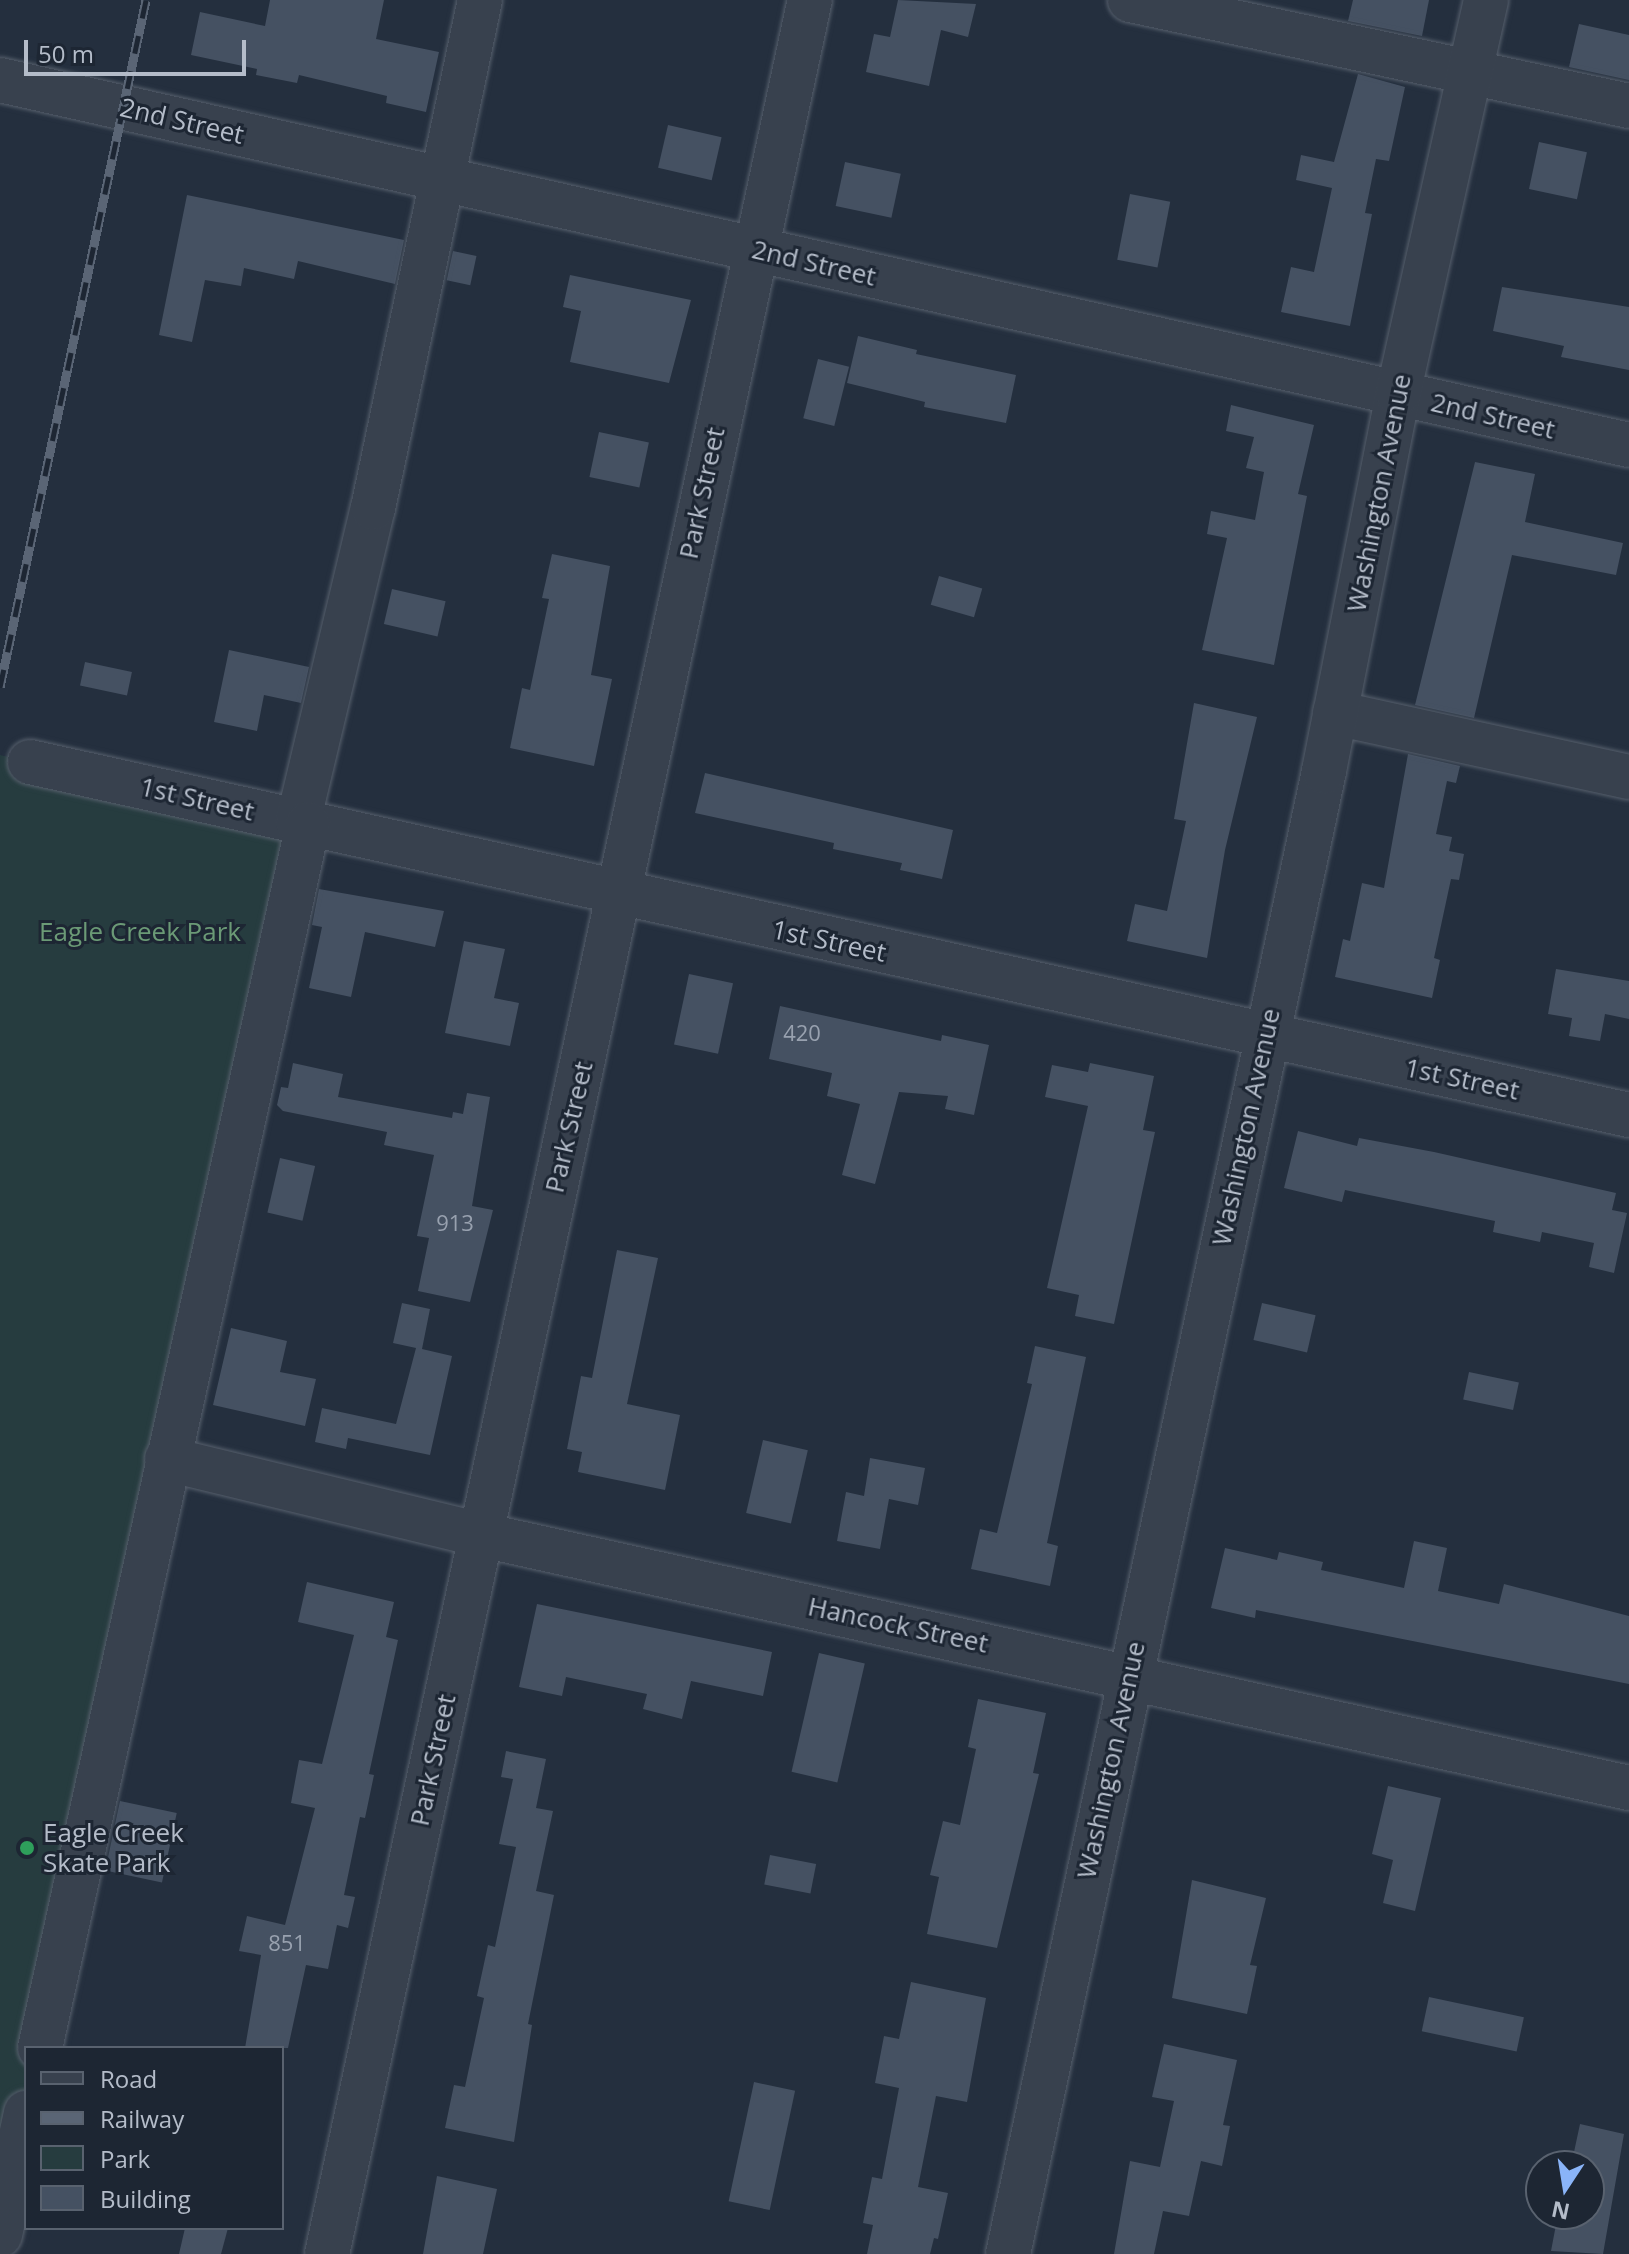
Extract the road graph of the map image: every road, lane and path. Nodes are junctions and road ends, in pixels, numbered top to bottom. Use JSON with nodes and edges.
{"nodes":[{"id":1,"x":480,"y":0,"type":"edge"},
{"id":2,"x":810,"y":0,"type":"edge"},
{"id":3,"x":1130,"y":0,"type":"edge"},
{"id":4,"x":1486,"y":0,"type":"edge"},
{"id":5,"x":1470,"y":72,"type":"junction"},
{"id":6,"x":0,"y":80,"type":"edge"},
{"id":7,"x":1629,"y":106,"type":"edge"},
{"id":8,"x":440,"y":179,"type":"junction"},
{"id":9,"x":757,"y":250,"type":"junction"},
{"id":10,"x":1398,"y":394,"type":"junction"},
{"id":11,"x":1629,"y":445,"type":"edge"},
{"id":12,"x":1335,"y":713,"type":"junction"},
{"id":13,"x":30,"y":762,"type":"dead end"},
{"id":14,"x":1629,"y":777,"type":"edge"},
{"id":15,"x":303,"y":823,"type":"junction"},
{"id":16,"x":617,"y":893,"type":"junction"},
{"id":17,"x":1265,"y":1037,"type":"junction"},
{"id":18,"x":1629,"y":1115,"type":"edge"},
{"id":19,"x":167,"y":1459,"type":"junction"},
{"id":20,"x":482,"y":1535,"type":"junction"},
{"id":21,"x":1129,"y":1676,"type":"junction"},
{"id":22,"x":1629,"y":1788,"type":"edge"},
{"id":23,"x":40,"y":2046,"type":"edge"},
{"id":24,"x":24,"y":2122,"type":"edge"},
{"id":25,"x":0,"y":2235,"type":"edge"},
{"id":26,"x":327,"y":2254,"type":"edge"},
{"id":27,"x":1008,"y":2254,"type":"edge"}],
"edges":[{"from":1,"to":8,"type":"street"},
{"from":2,"to":9,"type":"street","name":"Park Street"},
{"from":3,"to":5,"type":"street"},
{"from":4,"to":5,"type":"street","name":"Washington Avenue"},
{"from":5,"to":7,"type":"street"},
{"from":5,"to":10,"type":"street","name":"Washington Avenue"},
{"from":6,"to":8,"type":"street","name":"2nd Street"},
{"from":8,"to":9,"type":"street","name":"2nd Street"},
{"from":8,"to":15,"type":"street"},
{"from":9,"to":10,"type":"street","name":"2nd Street"},
{"from":9,"to":16,"type":"street","name":"Park Street"},
{"from":10,"to":11,"type":"street","name":"2nd Street"},
{"from":10,"to":12,"type":"street","name":"Washington Avenue"},
{"from":12,"to":14,"type":"street"},
{"from":12,"to":17,"type":"street","name":"Washington Avenue"},
{"from":13,"to":15,"type":"street","name":"1st Street"},
{"from":15,"to":16,"type":"street","name":"1st Street"},
{"from":15,"to":19,"type":"street"},
{"from":16,"to":17,"type":"street","name":"1st Street"},
{"from":16,"to":20,"type":"street","name":"Park Street"},
{"from":17,"to":18,"type":"street","name":"1st Street"},
{"from":17,"to":21,"type":"street","name":"Washington Avenue"},
{"from":19,"to":20,"type":"street","name":"Hancock Street"},
{"from":19,"to":23,"type":"street"},
{"from":20,"to":21,"type":"street","name":"Hancock Street"},
{"from":20,"to":26,"type":"street","name":"Park Street"},
{"from":21,"to":22,"type":"street","name":"Hancock Street"},
{"from":21,"to":27,"type":"street","name":"Washington Avenue"},
{"from":24,"to":25,"type":"street"}]}
